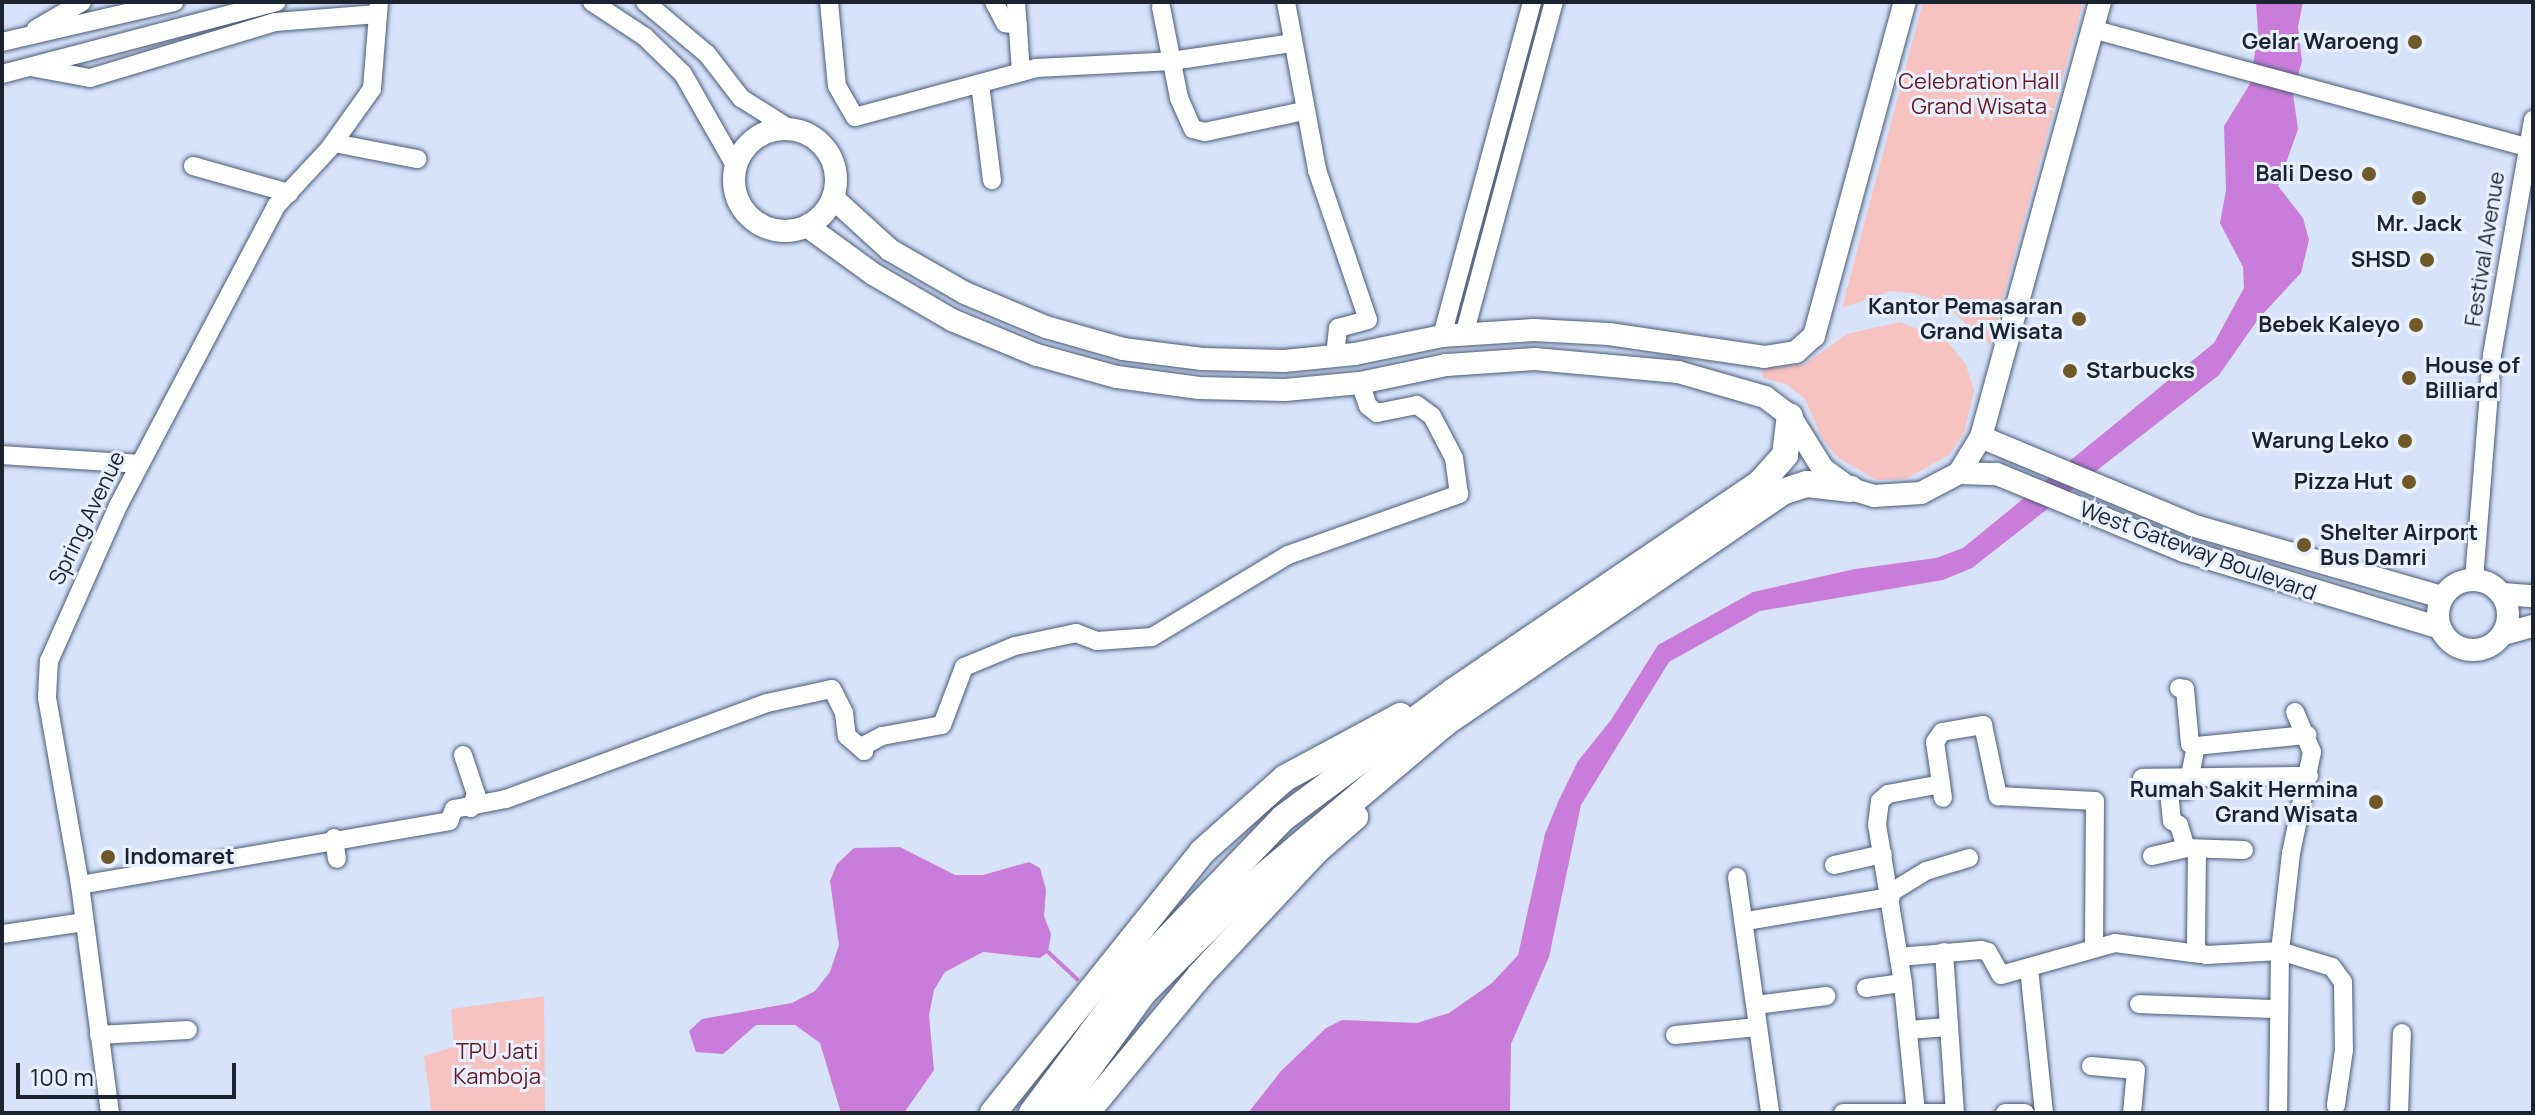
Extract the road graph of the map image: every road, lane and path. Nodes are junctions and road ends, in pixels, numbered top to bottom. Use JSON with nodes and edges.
{"nodes":[{"id":1,"x":82,"y":2,"type":"edge"},
{"id":2,"x":174,"y":2,"type":"edge"},
{"id":3,"x":277,"y":2,"type":"edge"},
{"id":4,"x":592,"y":2,"type":"edge"},
{"id":5,"x":645,"y":2,"type":"edge"},
{"id":6,"x":829,"y":2,"type":"edge"},
{"id":7,"x":994,"y":2,"type":"edge"},
{"id":8,"x":1016,"y":2,"type":"edge"},
{"id":9,"x":1286,"y":2,"type":"edge"},
{"id":10,"x":1532,"y":2,"type":"edge"},
{"id":11,"x":1554,"y":2,"type":"edge"},
{"id":12,"x":1905,"y":2,"type":"edge"},
{"id":13,"x":2100,"y":2,"type":"edge"},
{"id":14,"x":1161,"y":7,"type":"dead end"},
{"id":15,"x":379,"y":8,"type":"edge"},
{"id":16,"x":1018,"y":25,"type":"junction"},
{"id":17,"x":2092,"y":29,"type":"junction"},
{"id":18,"x":23,"y":37,"type":"junction"},
{"id":19,"x":2,"y":42,"type":"edge"},
{"id":20,"x":1293,"y":43,"type":"junction"},
{"id":21,"x":1172,"y":61,"type":"junction"},
{"id":22,"x":30,"y":67,"type":"junction"},
{"id":23,"x":1021,"y":72,"type":"junction"},
{"id":24,"x":2,"y":74,"type":"edge"},
{"id":25,"x":980,"y":84,"type":"junction"},
{"id":26,"x":1304,"y":111,"type":"junction"},
{"id":27,"x":2533,"y":120,"type":"edge"},
{"id":28,"x":790,"y":129,"type":"junction"},
{"id":29,"x":334,"y":143,"type":"junction"},
{"id":30,"x":2526,"y":147,"type":"junction"},
{"id":31,"x":417,"y":159,"type":"dead end"},
{"id":32,"x":735,"y":165,"type":"junction"},
{"id":33,"x":193,"y":166,"type":"dead end"},
{"id":34,"x":992,"y":180,"type":"dead end"},
{"id":35,"x":289,"y":193,"type":"junction"},
{"id":36,"x":833,"y":198,"type":"junction"},
{"id":37,"x":807,"y":226,"type":"junction"},
{"id":38,"x":1453,"y":336,"type":"junction"},
{"id":39,"x":1335,"y":356,"type":"junction"},
{"id":40,"x":1360,"y":383,"type":"junction"},
{"id":41,"x":1790,"y":416,"type":"junction"},
{"id":42,"x":1981,"y":437,"type":"junction"},
{"id":43,"x":2,"y":455,"type":"edge"},
{"id":44,"x":140,"y":464,"type":"junction"},
{"id":45,"x":1959,"y":473,"type":"junction"},
{"id":46,"x":1851,"y":489,"type":"junction"},
{"id":47,"x":2192,"y":525,"type":"junction"},
{"id":48,"x":2184,"y":551,"type":"junction"},
{"id":49,"x":2474,"y":579,"type":"junction"},
{"id":50,"x":2502,"y":594,"type":"junction"},
{"id":51,"x":2533,"y":596,"type":"edge"},
{"id":52,"x":2442,"y":597,"type":"junction"},
{"id":53,"x":2533,"y":626,"type":"edge"},
{"id":54,"x":2440,"y":628,"type":"junction"},
{"id":55,"x":2503,"y":634,"type":"junction"},
{"id":56,"x":1509,"y":679,"type":"junction"},
{"id":57,"x":2179,"y":688,"type":"dead end"},
{"id":58,"x":1454,"y":691,"type":"junction"},
{"id":59,"x":2295,"y":712,"type":"dead end"},
{"id":60,"x":2307,"y":735,"type":"junction"},
{"id":61,"x":2196,"y":746,"type":"junction"},
{"id":62,"x":463,"y":755,"type":"dead end"},
{"id":63,"x":2189,"y":776,"type":"junction"},
{"id":64,"x":2309,"y":776,"type":"junction"},
{"id":65,"x":2142,"y":778,"type":"dead end"},
{"id":66,"x":2114,"y":800,"type":"dead end"},
{"id":67,"x":2095,"y":801,"type":"junction"},
{"id":68,"x":471,"y":808,"type":"junction"},
{"id":69,"x":334,"y":838,"type":"junction"},
{"id":70,"x":2192,"y":848,"type":"junction"},
{"id":71,"x":2244,"y":850,"type":"dead end"},
{"id":72,"x":1883,"y":854,"type":"junction"},
{"id":73,"x":2152,"y":856,"type":"dead end"},
{"id":74,"x":1969,"y":858,"type":"dead end"},
{"id":75,"x":337,"y":859,"type":"dead end"},
{"id":76,"x":1834,"y":865,"type":"dead end"},
{"id":77,"x":1737,"y":877,"type":"dead end"},
{"id":78,"x":80,"y":885,"type":"junction"},
{"id":79,"x":1891,"y":895,"type":"junction"},
{"id":80,"x":1747,"y":921,"type":"junction"},
{"id":81,"x":84,"y":922,"type":"junction"},
{"id":82,"x":2,"y":934,"type":"edge"},
{"id":83,"x":2094,"y":948,"type":"junction"},
{"id":84,"x":2280,"y":951,"type":"junction"},
{"id":85,"x":1944,"y":952,"type":"junction"},
{"id":86,"x":2200,"y":954,"type":"junction"},
{"id":87,"x":1899,"y":957,"type":"junction"},
{"id":88,"x":2029,"y":968,"type":"junction"},
{"id":89,"x":1903,"y":983,"type":"junction"},
{"id":90,"x":1866,"y":988,"type":"dead end"},
{"id":91,"x":1826,"y":996,"type":"dead end"},
{"id":92,"x":2139,"y":1004,"type":"dead end"},
{"id":93,"x":1756,"y":1005,"type":"junction"},
{"id":94,"x":2277,"y":1009,"type":"junction"},
{"id":95,"x":1758,"y":1027,"type":"junction"},
{"id":96,"x":1949,"y":1027,"type":"junction"},
{"id":97,"x":188,"y":1030,"type":"dead end"},
{"id":98,"x":1908,"y":1030,"type":"junction"},
{"id":99,"x":2402,"y":1033,"type":"dead end"},
{"id":100,"x":99,"y":1035,"type":"junction"},
{"id":101,"x":1675,"y":1035,"type":"dead end"},
{"id":102,"x":2091,"y":1066,"type":"dead end"},
{"id":103,"x":2336,"y":1105,"type":"dead end"},
{"id":104,"x":1916,"y":1112,"type":"edge"},
{"id":105,"x":110,"y":1113,"type":"edge"},
{"id":106,"x":993,"y":1113,"type":"edge"},
{"id":107,"x":1032,"y":1113,"type":"edge"},
{"id":108,"x":1056,"y":1113,"type":"edge"},
{"id":109,"x":1086,"y":1113,"type":"edge"},
{"id":110,"x":1770,"y":1113,"type":"edge"},
{"id":111,"x":1843,"y":1113,"type":"edge"},
{"id":112,"x":1947,"y":1113,"type":"edge"},
{"id":113,"x":1955,"y":1113,"type":"edge"},
{"id":114,"x":2005,"y":1113,"type":"edge"},
{"id":115,"x":2025,"y":1113,"type":"edge"},
{"id":116,"x":2044,"y":1113,"type":"edge"},
{"id":117,"x":2132,"y":1113,"type":"edge"},
{"id":118,"x":2278,"y":1113,"type":"edge"},
{"id":119,"x":2399,"y":1113,"type":"edge"}],
"edges":[{"from":1,"to":18,"type":"street"},
{"from":2,"to":18,"type":"street"},
{"from":3,"to":22,"type":"street"},
{"from":4,"to":32,"type":"street"},
{"from":5,"to":28,"type":"street"},
{"from":6,"to":25,"type":"street"},
{"from":7,"to":16,"type":"street"},
{"from":8,"to":16,"type":"street"},
{"from":9,"to":20,"type":"street"},
{"from":10,"to":38,"type":"street"},
{"from":11,"to":38,"type":"street"},
{"from":12,"to":38,"type":"main road"},
{"from":13,"to":17,"type":"main road"},
{"from":14,"to":21,"type":"street"},
{"from":15,"to":22,"type":"street"},
{"from":15,"to":29,"type":"street","name":"Spring Avenue"},
{"from":16,"to":23,"type":"street"},
{"from":17,"to":30,"type":"street"},
{"from":17,"to":42,"type":"main road"},
{"from":18,"to":19,"type":"street"},
{"from":20,"to":21,"type":"street"},
{"from":20,"to":26,"type":"street"},
{"from":21,"to":23,"type":"street"},
{"from":21,"to":26,"type":"street"},
{"from":22,"to":24,"type":"street"},
{"from":23,"to":25,"type":"street"},
{"from":25,"to":34,"type":"street"},
{"from":26,"to":39,"type":"street"},
{"from":27,"to":30,"type":"street","name":"Festival Avenue"},
{"from":28,"to":32,"type":"main road"},
{"from":28,"to":36,"type":"main road"},
{"from":29,"to":31,"type":"street"},
{"from":29,"to":35,"type":"street","name":"Spring Avenue"},
{"from":30,"to":49,"type":"street","name":"Festival Avenue"},
{"from":32,"to":37,"type":"main road"},
{"from":33,"to":35,"type":"street"},
{"from":35,"to":44,"type":"street","name":"Spring Avenue"},
{"from":36,"to":37,"type":"main road"},
{"from":36,"to":39,"type":"main road"},
{"from":37,"to":40,"type":"main road"},
{"from":38,"to":39,"type":"main road"},
{"from":40,"to":41,"type":"main road"},
{"from":40,"to":68,"type":"street"},
{"from":41,"to":46,"type":"main road"},
{"from":41,"to":58,"type":"highway"},
{"from":42,"to":45,"type":"main road"},
{"from":42,"to":47,"type":"main road","name":"West Gateway Boulevard"},
{"from":43,"to":44,"type":"street"},
{"from":44,"to":78,"type":"street","name":"Spring Avenue"},
{"from":45,"to":46,"type":"main road"},
{"from":45,"to":48,"type":"main road","name":"West Gateway Boulevard"},
{"from":46,"to":56,"type":"highway"},
{"from":47,"to":48,"type":"main road"},
{"from":47,"to":52,"type":"main road","name":"West Gateway Boulevard"},
{"from":48,"to":54,"type":"main road","name":"West Gateway Boulevard"},
{"from":49,"to":50,"type":"main road"},
{"from":49,"to":52,"type":"main road"},
{"from":50,"to":51,"type":"main road"},
{"from":50,"to":55,"type":"main road"},
{"from":52,"to":54,"type":"main road"},
{"from":53,"to":55,"type":"main road"},
{"from":54,"to":55,"type":"main road"},
{"from":56,"to":108,"type":"highway"},
{"from":56,"to":109,"type":"highway"},
{"from":57,"to":61,"type":"street"},
{"from":58,"to":106,"type":"highway"},
{"from":58,"to":107,"type":"highway"},
{"from":59,"to":60,"type":"street"},
{"from":60,"to":61,"type":"street"},
{"from":60,"to":64,"type":"street"},
{"from":61,"to":63,"type":"street"},
{"from":62,"to":68,"type":"street"},
{"from":63,"to":64,"type":"street"},
{"from":63,"to":65,"type":"street"},
{"from":63,"to":70,"type":"street"},
{"from":64,"to":84,"type":"street"},
{"from":66,"to":67,"type":"street"},
{"from":67,"to":72,"type":"street"},
{"from":67,"to":83,"type":"street"},
{"from":68,"to":69,"type":"street"},
{"from":69,"to":75,"type":"street"},
{"from":69,"to":78,"type":"street"},
{"from":70,"to":71,"type":"street"},
{"from":70,"to":73,"type":"street"},
{"from":70,"to":86,"type":"street"},
{"from":72,"to":76,"type":"street"},
{"from":72,"to":79,"type":"street"},
{"from":74,"to":79,"type":"street"},
{"from":77,"to":80,"type":"street"},
{"from":78,"to":81,"type":"street","name":"Spring Avenue"},
{"from":79,"to":80,"type":"street"},
{"from":79,"to":87,"type":"street"},
{"from":80,"to":93,"type":"street"},
{"from":81,"to":82,"type":"street"},
{"from":81,"to":100,"type":"street","name":"Spring Avenue"},
{"from":83,"to":86,"type":"street"},
{"from":83,"to":88,"type":"street"},
{"from":84,"to":86,"type":"street"},
{"from":84,"to":94,"type":"street"},
{"from":84,"to":103,"type":"street"},
{"from":85,"to":87,"type":"street"},
{"from":85,"to":88,"type":"street"},
{"from":85,"to":96,"type":"street"},
{"from":87,"to":89,"type":"street"},
{"from":88,"to":116,"type":"street"},
{"from":89,"to":90,"type":"street"},
{"from":89,"to":98,"type":"street"},
{"from":91,"to":93,"type":"street"},
{"from":92,"to":94,"type":"street"},
{"from":93,"to":95,"type":"street"},
{"from":94,"to":118,"type":"street"},
{"from":95,"to":101,"type":"street"},
{"from":95,"to":110,"type":"street"},
{"from":96,"to":98,"type":"street"},
{"from":96,"to":113,"type":"street"},
{"from":97,"to":100,"type":"street"},
{"from":98,"to":104,"type":"street"},
{"from":99,"to":119,"type":"street"},
{"from":100,"to":105,"type":"street","name":"Spring Avenue"},
{"from":102,"to":117,"type":"street"},
{"from":104,"to":111,"type":"street"},
{"from":104,"to":112,"type":"street"},
{"from":114,"to":115,"type":"street"}]}
